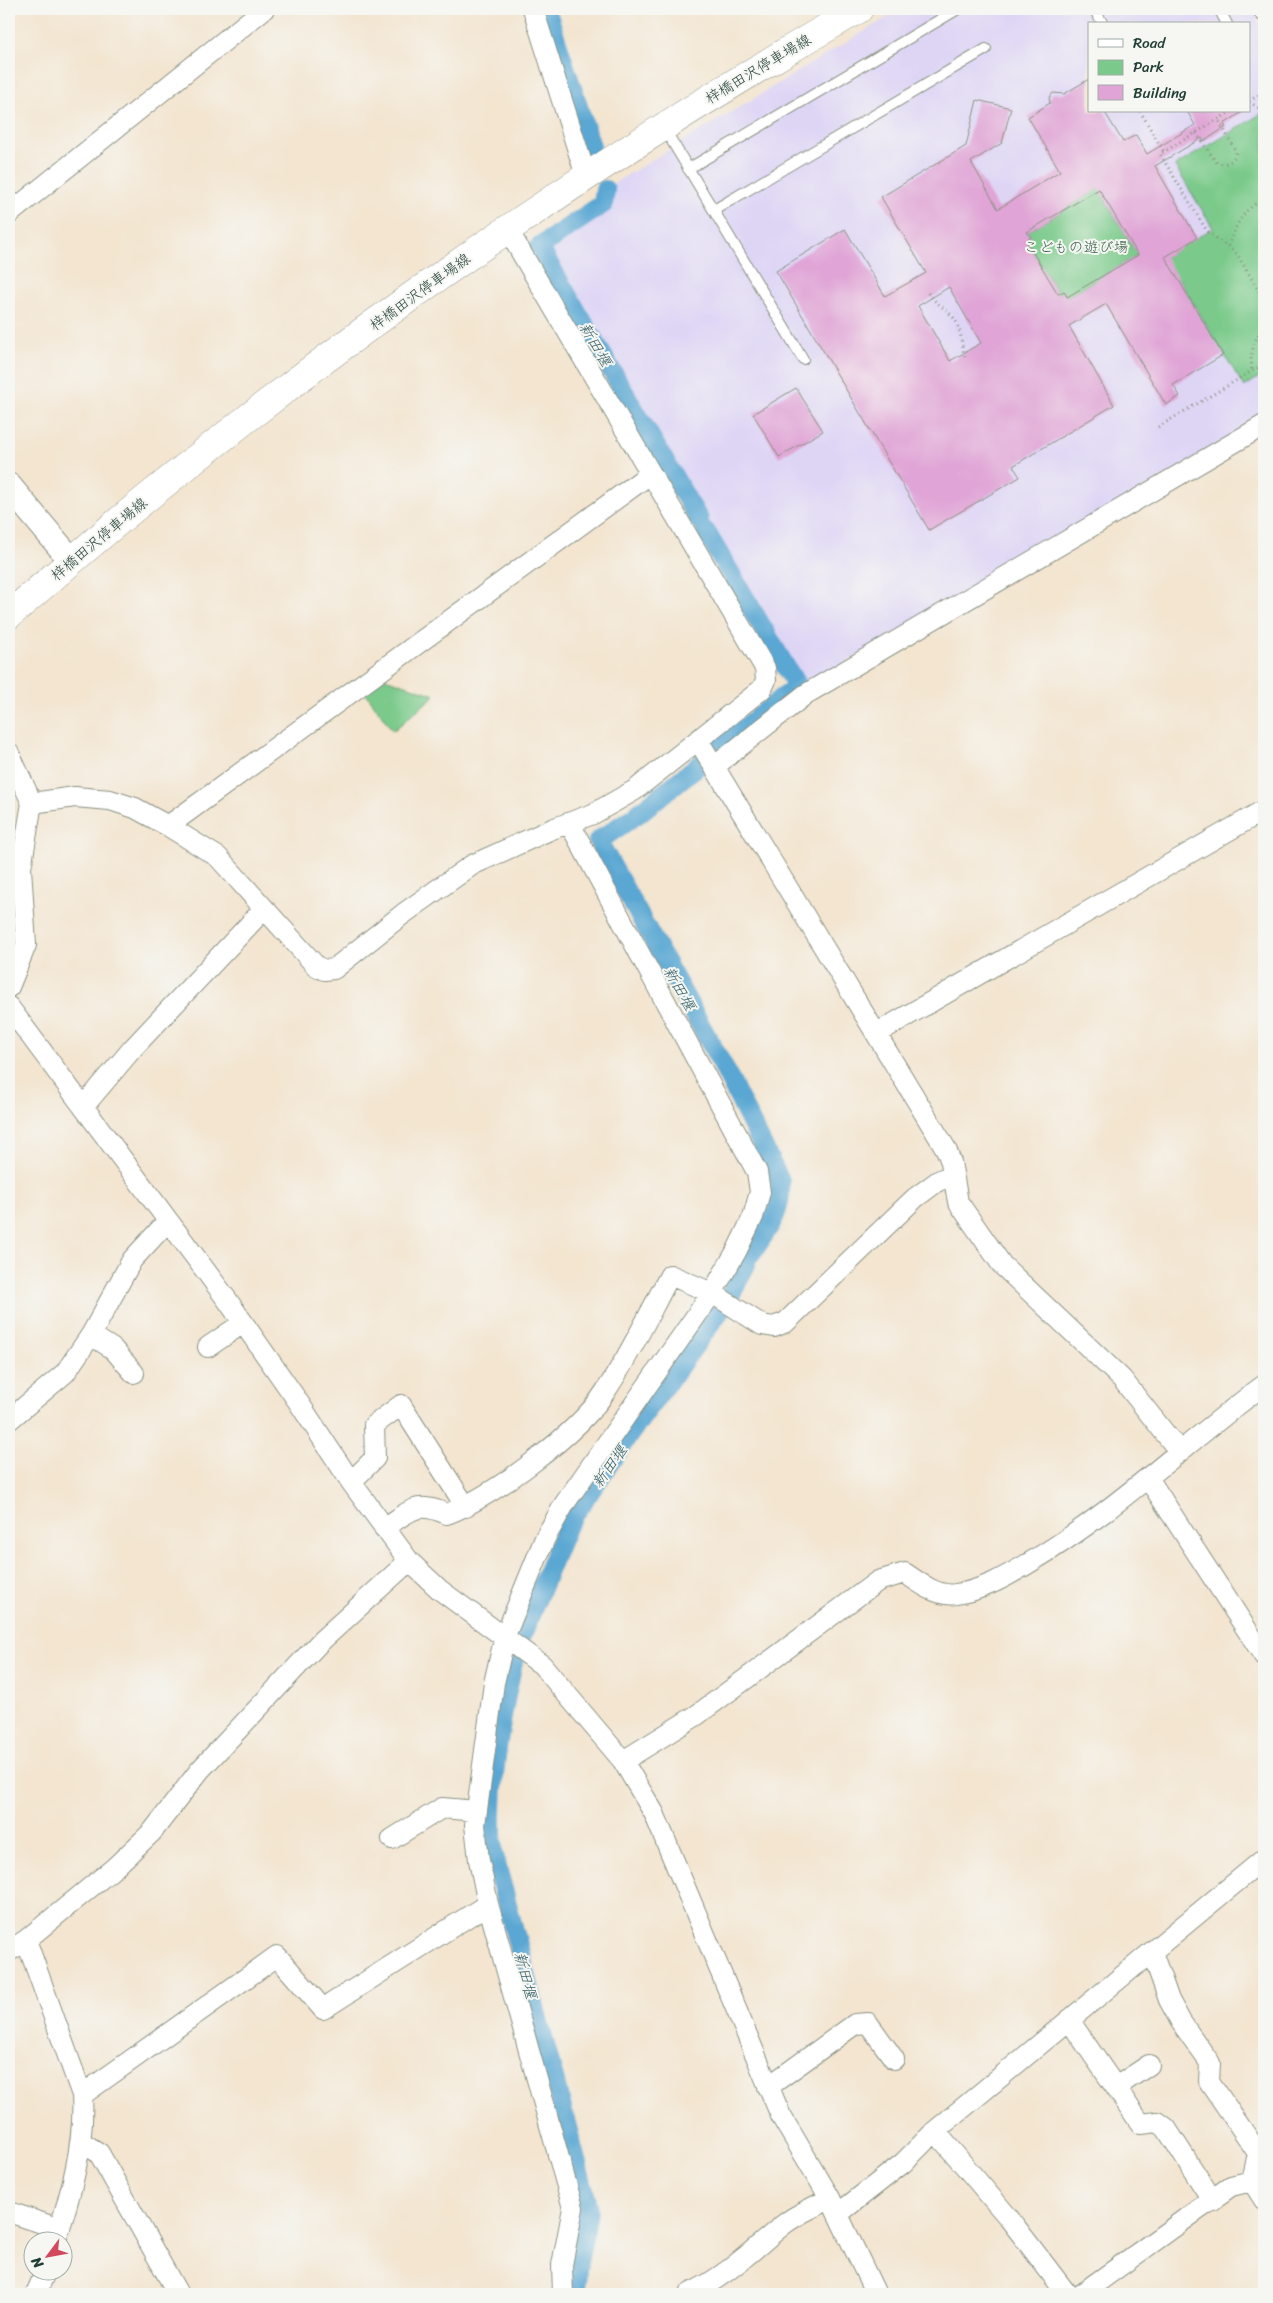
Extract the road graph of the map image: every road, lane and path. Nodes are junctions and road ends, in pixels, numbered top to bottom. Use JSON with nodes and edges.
{"nodes":[{"id":1,"x":264,"y":9,"type":"edge"},
{"id":2,"x":533,"y":9,"type":"edge"},
{"id":3,"x":859,"y":9,"type":"edge"},
{"id":4,"x":958,"y":9,"type":"edge"},
{"id":5,"x":1094,"y":9,"type":"edge"},
{"id":6,"x":1219,"y":9,"type":"edge"},
{"id":7,"x":1102,"y":22,"type":"edge"},
{"id":8,"x":1226,"y":22,"type":"edge"},
{"id":9,"x":986,"y":49,"type":"dead end"},
{"id":10,"x":1264,"y":92,"type":"edge"},
{"id":11,"x":1250,"y":100,"type":"edge"},
{"id":12,"x":1250,"y":102,"type":"edge"},
{"id":13,"x":1264,"y":111,"type":"edge"},
{"id":14,"x":1141,"y":112,"type":"edge"},
{"id":15,"x":1230,"y":112,"type":"edge"},
{"id":16,"x":1218,"y":119,"type":"junction"},
{"id":17,"x":663,"y":127,"type":"junction"},
{"id":18,"x":1196,"y":133,"type":"junction"},
{"id":19,"x":1164,"y":152,"type":"junction"},
{"id":20,"x":688,"y":169,"type":"junction"},
{"id":21,"x":586,"y":176,"type":"junction"},
{"id":22,"x":1264,"y":199,"type":"edge"},
{"id":23,"x":714,"y":210,"type":"junction"},
{"id":24,"x":9,"y":214,"type":"edge"},
{"id":25,"x":508,"y":230,"type":"junction"},
{"id":26,"x":1228,"y":246,"type":"junction"},
{"id":27,"x":928,"y":293,"type":"dead end"},
{"id":28,"x":1264,"y":326,"type":"edge"},
{"id":29,"x":965,"y":358,"type":"dead end"},
{"id":30,"x":803,"y":359,"type":"dead end"},
{"id":31,"x":1264,"y":364,"type":"edge"},
{"id":32,"x":1252,"y":372,"type":"junction"},
{"id":33,"x":1264,"y":425,"type":"edge"},
{"id":34,"x":1158,"y":427,"type":"dead end"},
{"id":35,"x":650,"y":474,"type":"junction"},
{"id":36,"x":9,"y":486,"type":"edge"},
{"id":37,"x":72,"y":561,"type":"junction"},
{"id":38,"x":9,"y":615,"type":"edge"},
{"id":39,"x":698,"y":740,"type":"junction"},
{"id":40,"x":9,"y":753,"type":"edge"},
{"id":41,"x":715,"y":766,"type":"junction"},
{"id":42,"x":32,"y":803,"type":"junction"},
{"id":43,"x":1264,"y":810,"type":"edge"},
{"id":44,"x":570,"y":824,"type":"junction"},
{"id":45,"x":168,"y":826,"type":"junction"},
{"id":46,"x":264,"y":909,"type":"junction"},
{"id":47,"x":9,"y":986,"type":"edge"},
{"id":48,"x":9,"y":1007,"type":"edge"},
{"id":49,"x":877,"y":1033,"type":"junction"},
{"id":50,"x":84,"y":1106,"type":"junction"},
{"id":51,"x":952,"y":1175,"type":"junction"},
{"id":52,"x":168,"y":1221,"type":"junction"},
{"id":53,"x":712,"y":1293,"type":"junction"},
{"id":54,"x":242,"y":1323,"type":"junction"},
{"id":55,"x":91,"y":1335,"type":"junction"},
{"id":56,"x":208,"y":1347,"type":"dead end"},
{"id":57,"x":134,"y":1373,"type":"dead end"},
{"id":58,"x":1264,"y":1385,"type":"edge"},
{"id":59,"x":9,"y":1420,"type":"edge"},
{"id":60,"x":1179,"y":1451,"type":"junction"},
{"id":61,"x":1148,"y":1478,"type":"junction"},
{"id":62,"x":350,"y":1482,"type":"junction"},
{"id":63,"x":466,"y":1507,"type":"junction"},
{"id":64,"x":384,"y":1528,"type":"junction"},
{"id":65,"x":409,"y":1561,"type":"junction"},
{"id":66,"x":505,"y":1636,"type":"junction"},
{"id":67,"x":1264,"y":1656,"type":"edge"},
{"id":68,"x":622,"y":1761,"type":"junction"},
{"id":69,"x":477,"y":1811,"type":"junction"},
{"id":70,"x":392,"y":1838,"type":"dead end"},
{"id":71,"x":1264,"y":1859,"type":"edge"},
{"id":72,"x":488,"y":1904,"type":"junction"},
{"id":73,"x":26,"y":1940,"type":"junction"},
{"id":74,"x":9,"y":1951,"type":"edge"},
{"id":75,"x":1152,"y":1952,"type":"junction"},
{"id":76,"x":1070,"y":2020,"type":"junction"},
{"id":77,"x":894,"y":2059,"type":"dead end"},
{"id":78,"x":1149,"y":2065,"type":"dead end"},
{"id":79,"x":768,"y":2087,"type":"junction"},
{"id":80,"x":1116,"y":2087,"type":"junction"},
{"id":81,"x":82,"y":2095,"type":"junction"},
{"id":82,"x":935,"y":2131,"type":"junction"},
{"id":83,"x":81,"y":2142,"type":"junction"},
{"id":84,"x":1252,"y":2182,"type":"junction"},
{"id":85,"x":1213,"y":2200,"type":"junction"},
{"id":86,"x":1264,"y":2200,"type":"edge"},
{"id":87,"x":834,"y":2206,"type":"junction"},
{"id":88,"x":9,"y":2212,"type":"edge"},
{"id":89,"x":47,"y":2230,"type":"edge"},
{"id":90,"x":59,"y":2230,"type":"edge"},
{"id":91,"x":42,"y":2280,"type":"edge"},
{"id":92,"x":36,"y":2294,"type":"edge"},
{"id":93,"x":178,"y":2294,"type":"edge"},
{"id":94,"x":563,"y":2294,"type":"edge"},
{"id":95,"x":689,"y":2294,"type":"edge"},
{"id":96,"x":876,"y":2294,"type":"edge"},
{"id":97,"x":1066,"y":2294,"type":"edge"},
{"id":98,"x":1081,"y":2294,"type":"edge"}],
"edges":[{"from":1,"to":24,"type":"street"},
{"from":2,"to":21,"type":"street"},
{"from":3,"to":17,"type":"main road","name":"梓橋田沢停車場線"},
{"from":4,"to":20,"type":"lane"},
{"from":5,"to":7,"type":"lane"},
{"from":6,"to":8,"type":"lane"},
{"from":9,"to":23,"type":"lane"},
{"from":10,"to":11,"type":"path"},
{"from":12,"to":13,"type":"path"},
{"from":14,"to":19,"type":"path"},
{"from":15,"to":16,"type":"path"},
{"from":16,"to":18,"type":"path"},
{"from":16,"to":18,"type":"path"},
{"from":17,"to":20,"type":"lane"},
{"from":17,"to":21,"type":"main road","name":"梓橋田沢停車場線"},
{"from":18,"to":19,"type":"path"},
{"from":19,"to":26,"type":"path"},
{"from":20,"to":23,"type":"lane"},
{"from":21,"to":25,"type":"main road","name":"梓橋田沢停車場線"},
{"from":22,"to":26,"type":"path"},
{"from":23,"to":30,"type":"lane"},
{"from":25,"to":35,"type":"street"},
{"from":25,"to":37,"type":"main road","name":"梓橋田沢停車場線"},
{"from":26,"to":28,"type":"path"},
{"from":27,"to":29,"type":"path"},
{"from":28,"to":32,"type":"path"},
{"from":31,"to":32,"type":"path"},
{"from":32,"to":34,"type":"path"},
{"from":33,"to":41,"type":"street"},
{"from":35,"to":39,"type":"street"},
{"from":35,"to":45,"type":"street"},
{"from":36,"to":37,"type":"street"},
{"from":37,"to":38,"type":"main road","name":"梓橋田沢停車場線"},
{"from":39,"to":41,"type":"street"},
{"from":39,"to":44,"type":"street"},
{"from":40,"to":42,"type":"street"},
{"from":41,"to":49,"type":"street"},
{"from":42,"to":45,"type":"street"},
{"from":42,"to":47,"type":"street"},
{"from":43,"to":49,"type":"street"},
{"from":44,"to":46,"type":"street"},
{"from":44,"to":53,"type":"street"},
{"from":45,"to":46,"type":"street"},
{"from":46,"to":50,"type":"street"},
{"from":48,"to":50,"type":"street"},
{"from":49,"to":51,"type":"street"},
{"from":50,"to":52,"type":"street"},
{"from":51,"to":53,"type":"street"},
{"from":51,"to":60,"type":"street"},
{"from":52,"to":54,"type":"street"},
{"from":52,"to":55,"type":"street"},
{"from":53,"to":63,"type":"street"},
{"from":53,"to":66,"type":"street"},
{"from":54,"to":56,"type":"street"},
{"from":54,"to":62,"type":"street"},
{"from":55,"to":57,"type":"street"},
{"from":55,"to":59,"type":"street"},
{"from":58,"to":60,"type":"street"},
{"from":60,"to":61,"type":"street"},
{"from":61,"to":67,"type":"street"},
{"from":61,"to":68,"type":"street"},
{"from":62,"to":63,"type":"street"},
{"from":62,"to":64,"type":"street"},
{"from":63,"to":64,"type":"street"},
{"from":64,"to":65,"type":"street"},
{"from":65,"to":66,"type":"street"},
{"from":65,"to":73,"type":"street"},
{"from":66,"to":68,"type":"street"},
{"from":66,"to":69,"type":"street"},
{"from":68,"to":79,"type":"street"},
{"from":69,"to":70,"type":"street"},
{"from":69,"to":72,"type":"street"},
{"from":71,"to":75,"type":"street"},
{"from":72,"to":81,"type":"street"},
{"from":72,"to":94,"type":"street"},
{"from":73,"to":74,"type":"street"},
{"from":73,"to":81,"type":"street"},
{"from":75,"to":76,"type":"street"},
{"from":75,"to":84,"type":"street"},
{"from":76,"to":80,"type":"street"},
{"from":76,"to":82,"type":"street"},
{"from":77,"to":79,"type":"street"},
{"from":78,"to":80,"type":"street"},
{"from":79,"to":87,"type":"street"},
{"from":80,"to":85,"type":"street"},
{"from":81,"to":83,"type":"street"},
{"from":82,"to":87,"type":"street"},
{"from":82,"to":97,"type":"street"},
{"from":83,"to":90,"type":"street"},
{"from":83,"to":93,"type":"street"},
{"from":84,"to":85,"type":"street"},
{"from":84,"to":86,"type":"street"},
{"from":85,"to":98,"type":"street"},
{"from":87,"to":95,"type":"street"},
{"from":87,"to":96,"type":"street"},
{"from":88,"to":89,"type":"street"},
{"from":91,"to":92,"type":"street"}]}
